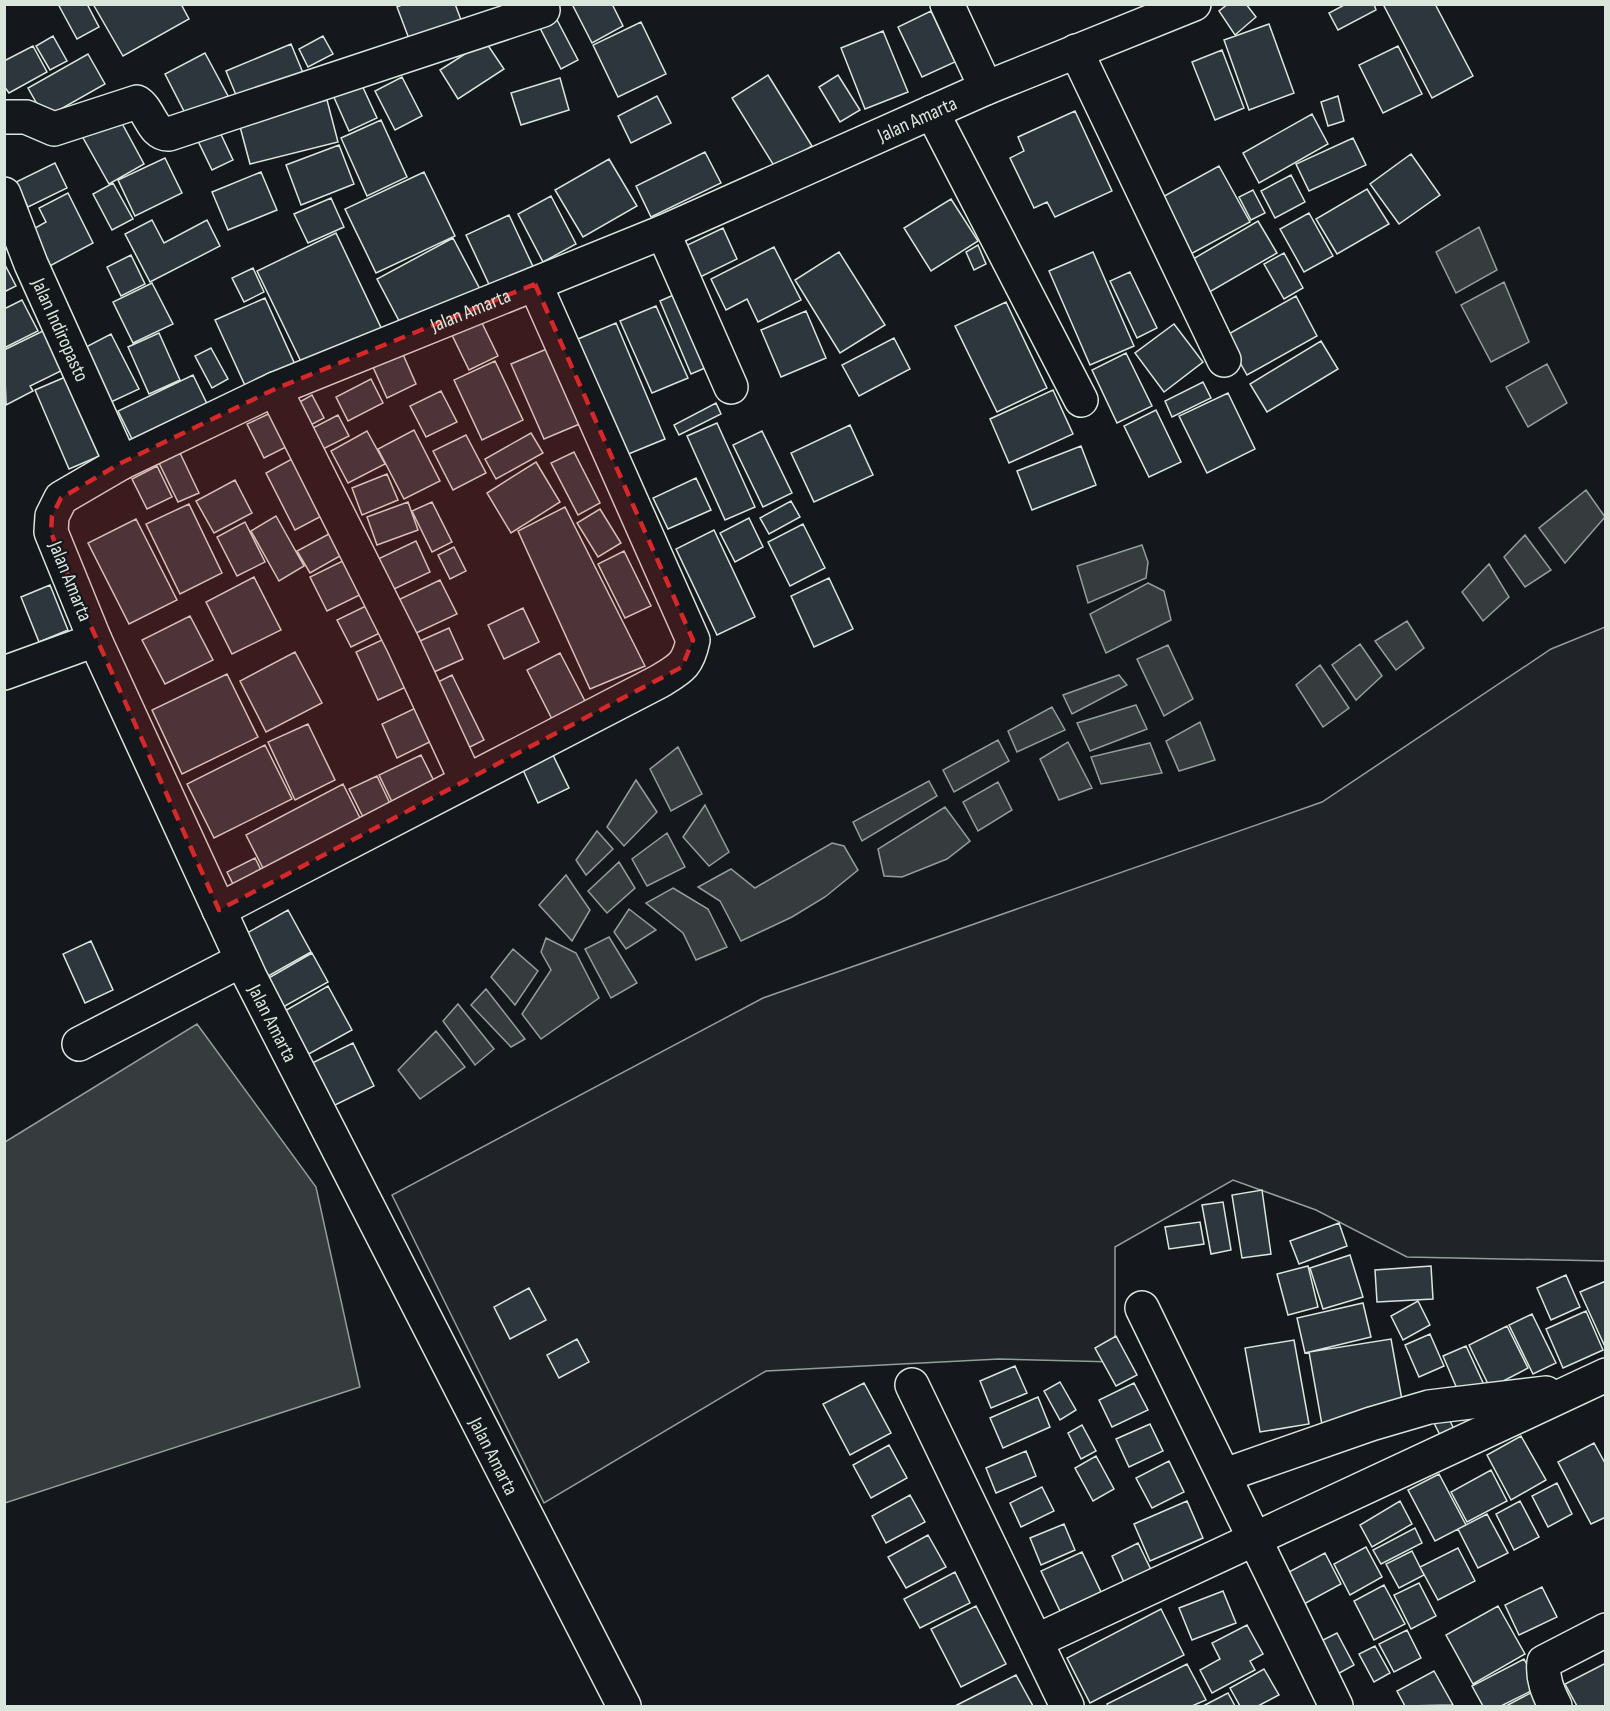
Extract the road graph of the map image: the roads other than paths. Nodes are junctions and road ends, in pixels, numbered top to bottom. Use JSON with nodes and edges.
{"nodes":[{"id":1,"x":947,"y":4,"type":"edge"},
{"id":2,"x":1175,"y":8,"type":"edge"},
{"id":3,"x":543,"y":10,"type":"dead end"},
{"id":4,"x":1076,"y":51,"type":"junction"},
{"id":5,"x":986,"y":88,"type":"junction"},
{"id":6,"x":932,"y":112,"type":"junction"},
{"id":7,"x":4,"y":117,"type":"edge"},
{"id":8,"x":4,"y":194,"type":"edge"},
{"id":9,"x":663,"y":232,"type":"junction"},
{"id":10,"x":535,"y":284,"type":"junction"},
{"id":11,"x":1224,"y":360,"type":"dead end"},
{"id":12,"x":731,"y":387,"type":"dead end"},
{"id":13,"x":275,"y":389,"type":"junction"},
{"id":14,"x":1081,"y":400,"type":"dead end"},
{"id":15,"x":121,"y":463,"type":"junction"},
{"id":16,"x":95,"y":640,"type":"junction"},
{"id":17,"x":4,"y":673,"type":"edge"},
{"id":18,"x":466,"y":780,"type":"junction"},
{"id":19,"x":219,"y":910,"type":"junction"},
{"id":20,"x":246,"y":969,"type":"junction"},
{"id":21,"x":79,"y":1044,"type":"dead end"},
{"id":22,"x":1142,"y":1308,"type":"dead end"},
{"id":23,"x":1605,"y":1374,"type":"edge"},
{"id":24,"x":912,"y":1385,"type":"dead end"},
{"id":25,"x":1575,"y":1389,"type":"junction"},
{"id":26,"x":1225,"y":1475,"type":"junction"},
{"id":27,"x":1255,"y":1540,"type":"junction"},
{"id":28,"x":1605,"y":1630,"type":"edge"},
{"id":29,"x":1036,"y":1641,"type":"junction"},
{"id":30,"x":624,"y":1707,"type":"edge"},
{"id":31,"x":1067,"y":1707,"type":"edge"},
{"id":32,"x":1336,"y":1707,"type":"edge"},
{"id":33,"x":1555,"y":1707,"type":"edge"}],
"edges":[{"from":1,"to":5,"type":"street"},
{"from":2,"to":4,"type":"street","name":"Jalan Amarta"},
{"from":3,"to":7,"type":"street"},
{"from":4,"to":5,"type":"street","name":"Jalan Amarta"},
{"from":4,"to":11,"type":"street"},
{"from":5,"to":6,"type":"street","name":"Jalan Amarta"},
{"from":6,"to":9,"type":"street","name":"Jalan Amarta"},
{"from":6,"to":14,"type":"street"},
{"from":8,"to":15,"type":"street","name":"Jalan Indiropasto"},
{"from":9,"to":10,"type":"street","name":"Jalan Amarta"},
{"from":9,"to":12,"type":"street"},
{"from":10,"to":13,"type":"street","name":"Jalan Amarta"},
{"from":10,"to":18,"type":"street"},
{"from":13,"to":15,"type":"street","name":"Jalan Amarta"},
{"from":13,"to":18,"type":"street"},
{"from":15,"to":16,"type":"street","name":"Jalan Amarta"},
{"from":16,"to":17,"type":"street"},
{"from":16,"to":19,"type":"street","name":"Jalan Amarta"},
{"from":18,"to":19,"type":"street"},
{"from":19,"to":20,"type":"street","name":"Jalan Amarta"},
{"from":20,"to":21,"type":"street"},
{"from":20,"to":30,"type":"street","name":"Jalan Amarta"},
{"from":22,"to":26,"type":"street"},
{"from":23,"to":25,"type":"street"},
{"from":24,"to":29,"type":"street"},
{"from":25,"to":26,"type":"street"},
{"from":25,"to":27,"type":"street"},
{"from":26,"to":27,"type":"street"},
{"from":27,"to":29,"type":"street"},
{"from":27,"to":32,"type":"street"},
{"from":28,"to":33,"type":"street"},
{"from":29,"to":31,"type":"street"}]}
